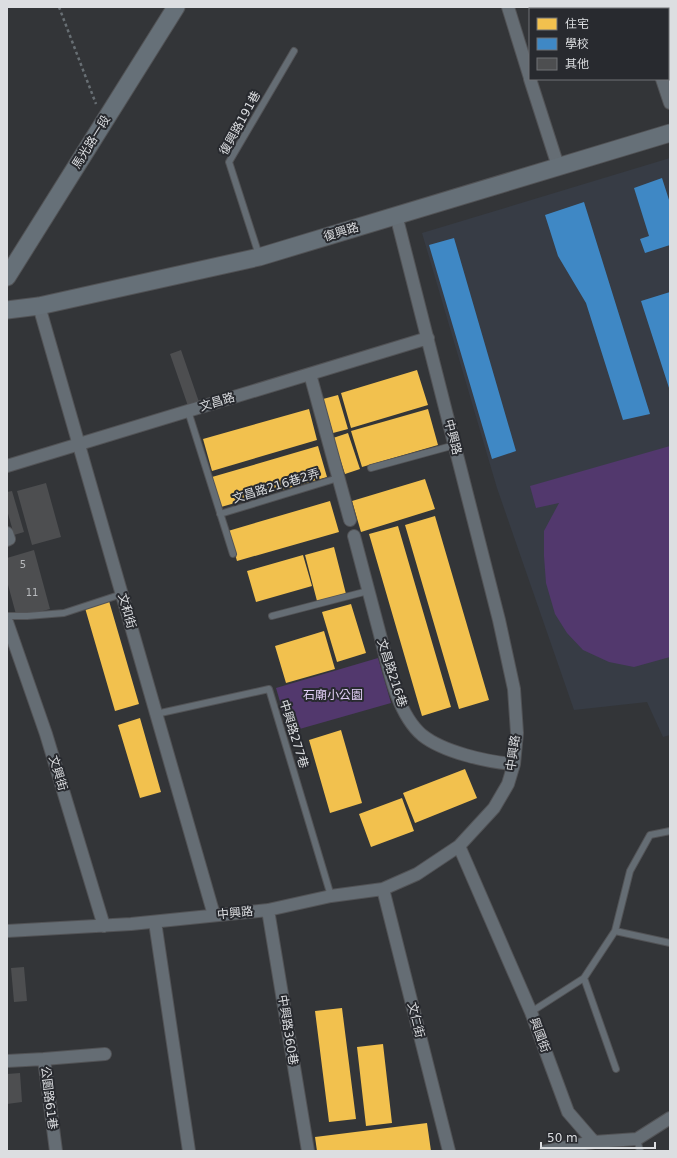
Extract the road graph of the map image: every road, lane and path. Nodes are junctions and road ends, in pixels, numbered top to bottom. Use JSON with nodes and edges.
{"nodes":[{"id":1,"x":59,"y":7,"type":"edge"},
{"id":2,"x":176,"y":7,"type":"edge"},
{"id":3,"x":508,"y":7,"type":"edge"},
{"id":4,"x":294,"y":51,"type":"dead end"},
{"id":5,"x":529,"y":75,"type":"edge"},
{"id":6,"x":531,"y":80,"type":"edge"},
{"id":7,"x":662,"y":80,"type":"edge"},
{"id":8,"x":670,"y":103,"type":"edge"},
{"id":9,"x":103,"y":124,"type":"junction"},
{"id":10,"x":670,"y":133,"type":"edge"},
{"id":11,"x":558,"y":166,"type":"junction"},
{"id":12,"x":396,"y":215,"type":"junction"},
{"id":13,"x":259,"y":256,"type":"junction"},
{"id":14,"x":7,"y":277,"type":"edge"},
{"id":15,"x":39,"y":306,"type":"junction"},
{"id":16,"x":7,"y":310,"type":"edge"},
{"id":17,"x":428,"y":338,"type":"junction"},
{"id":18,"x":310,"y":374,"type":"junction"},
{"id":19,"x":188,"y":411,"type":"junction"},
{"id":20,"x":79,"y":444,"type":"junction"},
{"id":21,"x":455,"y":445,"type":"junction"},
{"id":22,"x":7,"y":466,"type":"edge"},
{"id":23,"x":370,"y":468,"type":"dead end"},
{"id":24,"x":338,"y":478,"type":"junction"},
{"id":25,"x":220,"y":514,"type":"junction"},
{"id":26,"x":350,"y":520,"type":"dead end"},
{"id":27,"x":7,"y":533,"type":"edge"},
{"id":28,"x":354,"y":536,"type":"dead end"},
{"id":29,"x":7,"y":540,"type":"edge"},
{"id":30,"x":234,"y":554,"type":"dead end"},
{"id":31,"x":368,"y":591,"type":"junction"},
{"id":32,"x":122,"y":594,"type":"junction"},
{"id":33,"x":7,"y":616,"type":"edge"},
{"id":34,"x":272,"y":616,"type":"dead end"},
{"id":35,"x":7,"y":622,"type":"edge"},
{"id":36,"x":156,"y":714,"type":"junction"},
{"id":37,"x":514,"y":764,"type":"junction"},
{"id":38,"x":670,"y":831,"type":"edge"},
{"id":39,"x":459,"y":846,"type":"junction"},
{"id":40,"x":382,"y":889,"type":"junction"},
{"id":41,"x":331,"y":896,"type":"junction"},
{"id":42,"x":268,"y":910,"type":"junction"},
{"id":43,"x":214,"y":915,"type":"junction"},
{"id":44,"x":155,"y":922,"type":"junction"},
{"id":45,"x":104,"y":926,"type":"junction"},
{"id":46,"x":7,"y":931,"type":"edge"},
{"id":47,"x":615,"y":931,"type":"junction"},
{"id":48,"x":670,"y":943,"type":"edge"},
{"id":49,"x":584,"y":978,"type":"junction"},
{"id":50,"x":531,"y":1012,"type":"junction"},
{"id":51,"x":106,"y":1054,"type":"dead end"},
{"id":52,"x":44,"y":1059,"type":"junction"},
{"id":53,"x":7,"y":1060,"type":"edge"},
{"id":54,"x":616,"y":1069,"type":"dead end"},
{"id":55,"x":670,"y":1118,"type":"edge"},
{"id":56,"x":637,"y":1139,"type":"junction"},
{"id":57,"x":594,"y":1142,"type":"junction"},
{"id":58,"x":56,"y":1151,"type":"edge"},
{"id":59,"x":189,"y":1151,"type":"edge"},
{"id":60,"x":308,"y":1151,"type":"edge"},
{"id":61,"x":449,"y":1151,"type":"edge"},
{"id":62,"x":546,"y":1151,"type":"edge"},
{"id":63,"x":640,"y":1151,"type":"edge"}],
"edges":[{"from":1,"to":9,"type":"path"},
{"from":2,"to":9,"type":"street","name":"馬光路一段"},
{"from":3,"to":5,"type":"street"},
{"from":4,"to":13,"type":"lane","name":"復興路191巷"},
{"from":6,"to":11,"type":"street"},
{"from":7,"to":8,"type":"street"},
{"from":9,"to":14,"type":"street","name":"馬光路一段"},
{"from":10,"to":11,"type":"street","name":"復興路"},
{"from":11,"to":12,"type":"street","name":"復興路"},
{"from":12,"to":13,"type":"street","name":"復興路"},
{"from":12,"to":17,"type":"street","name":"中興路"},
{"from":13,"to":15,"type":"street","name":"復興路"},
{"from":15,"to":16,"type":"street","name":"復興路"},
{"from":15,"to":20,"type":"street","name":"文和街"},
{"from":17,"to":18,"type":"street","name":"文昌路"},
{"from":17,"to":21,"type":"street","name":"中興路"},
{"from":18,"to":19,"type":"street","name":"文昌路"},
{"from":18,"to":24,"type":"street"},
{"from":19,"to":20,"type":"street","name":"文昌路"},
{"from":19,"to":25,"type":"lane"},
{"from":20,"to":22,"type":"street","name":"文昌路"},
{"from":20,"to":32,"type":"street","name":"文和街"},
{"from":21,"to":23,"type":"lane"},
{"from":21,"to":37,"type":"street","name":"中興路"},
{"from":24,"to":25,"type":"lane","name":"文昌路216巷2弄"},
{"from":24,"to":26,"type":"street"},
{"from":25,"to":30,"type":"lane"},
{"from":27,"to":29,"type":"street"},
{"from":28,"to":31,"type":"street","name":"文昌路216巷"},
{"from":31,"to":34,"type":"lane"},
{"from":31,"to":37,"type":"street","name":"文昌路216巷"},
{"from":32,"to":33,"type":"lane"},
{"from":32,"to":36,"type":"street","name":"文和街"},
{"from":35,"to":45,"type":"street","name":"文興街"},
{"from":36,"to":41,"type":"lane","name":"中興路277巷"},
{"from":36,"to":43,"type":"street","name":"文和街"},
{"from":37,"to":39,"type":"street","name":"中興路"},
{"from":38,"to":47,"type":"lane"},
{"from":39,"to":40,"type":"street","name":"中興路"},
{"from":39,"to":50,"type":"street","name":"興國街"},
{"from":40,"to":41,"type":"street","name":"中興路"},
{"from":40,"to":61,"type":"street","name":"文仁街"},
{"from":41,"to":42,"type":"street","name":"中興路"},
{"from":42,"to":43,"type":"street","name":"中興路"},
{"from":42,"to":60,"type":"street","name":"中興路360巷"},
{"from":43,"to":44,"type":"street","name":"中興路"},
{"from":44,"to":45,"type":"street","name":"中興路"},
{"from":44,"to":59,"type":"street"},
{"from":45,"to":46,"type":"street","name":"中興路"},
{"from":47,"to":48,"type":"lane"},
{"from":47,"to":49,"type":"lane"},
{"from":49,"to":50,"type":"lane"},
{"from":49,"to":54,"type":"lane"},
{"from":50,"to":57,"type":"street","name":"興國街"},
{"from":51,"to":52,"type":"street"},
{"from":52,"to":53,"type":"street","name":"公園路61巷"},
{"from":52,"to":58,"type":"street","name":"公園路61巷"},
{"from":55,"to":56,"type":"street"},
{"from":56,"to":57,"type":"street"},
{"from":56,"to":63,"type":"lane"},
{"from":57,"to":62,"type":"street"}]}
